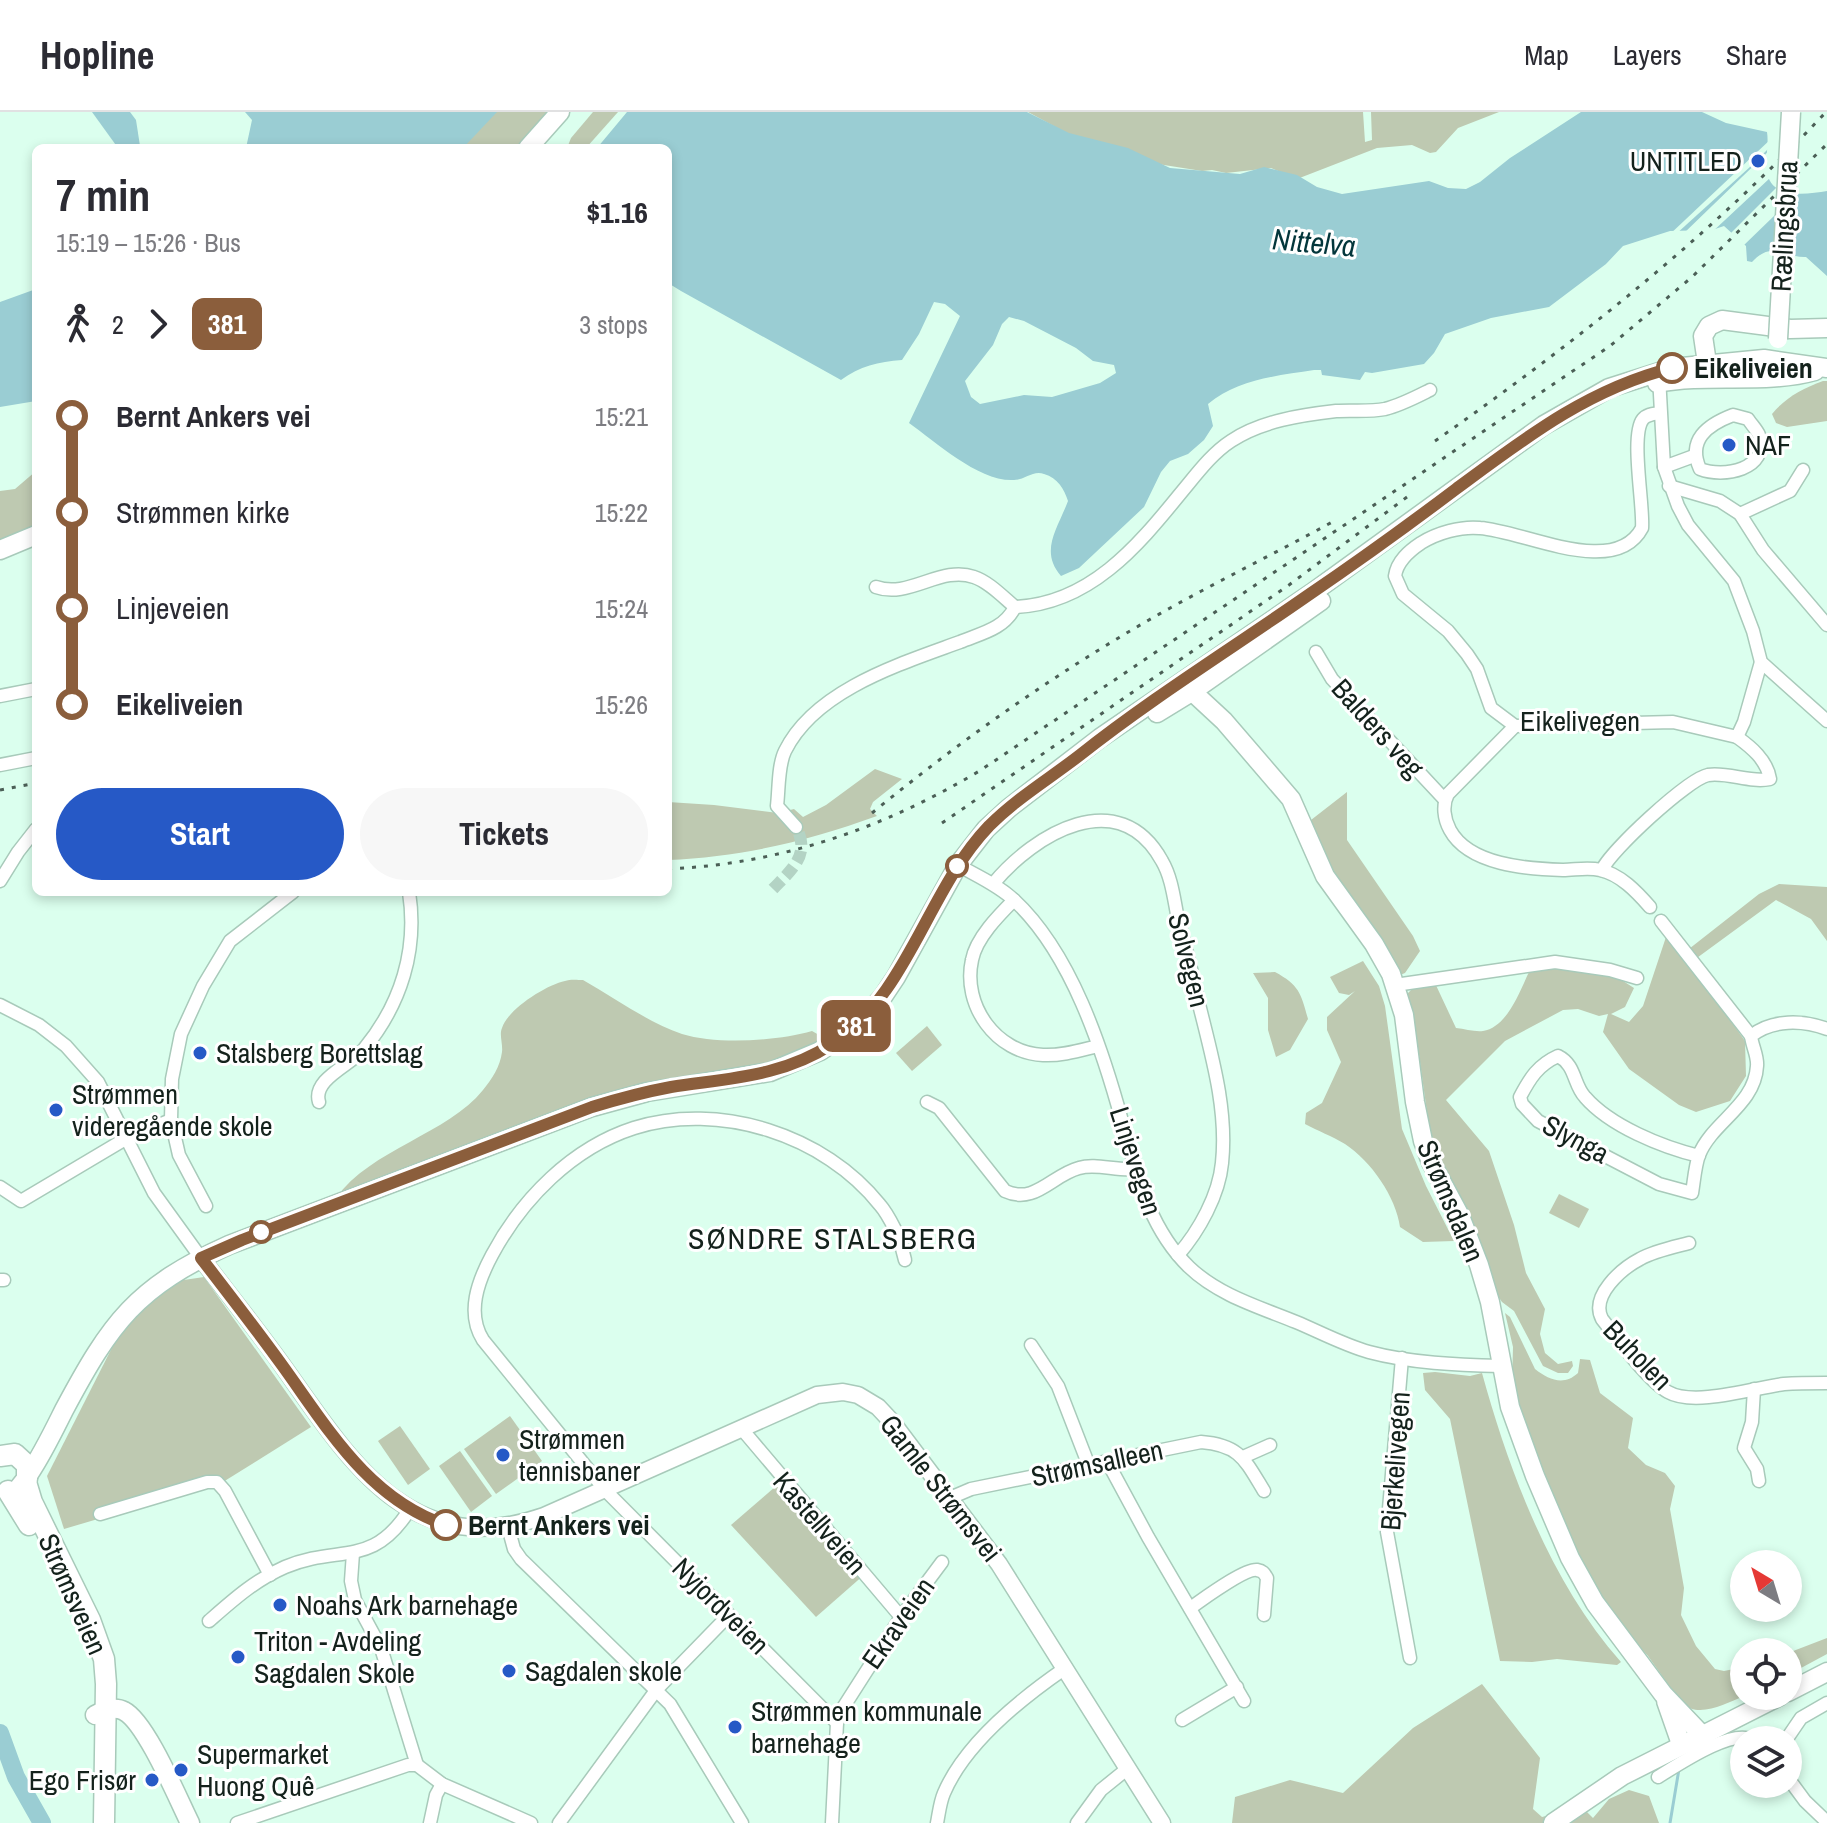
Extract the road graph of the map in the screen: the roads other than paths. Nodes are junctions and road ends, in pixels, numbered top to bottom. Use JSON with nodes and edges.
{"nodes":[{"id":1,"x":560,"y":112,"type":"edge"},
{"id":2,"x":1791,"y":112,"type":"edge"},
{"id":3,"x":532,"y":144,"type":"edge"},
{"id":4,"x":1827,"y":328,"type":"edge"},
{"id":5,"x":1776,"y":359,"type":"junction"},
{"id":6,"x":1707,"y":363,"type":"junction"},
{"id":7,"x":1827,"y":368,"type":"edge"},
{"id":8,"x":1659,"y":377,"type":"junction"},
{"id":9,"x":1748,"y":377,"type":"junction"},
{"id":10,"x":1430,"y":390,"type":"dead end"},
{"id":11,"x":1660,"y":413,"type":"junction"},
{"id":12,"x":1694,"y":456,"type":"junction"},
{"id":13,"x":1664,"y":467,"type":"junction"},
{"id":14,"x":1803,"y":470,"type":"dead end"},
{"id":15,"x":1669,"y":486,"type":"junction"},
{"id":16,"x":1740,"y":514,"type":"junction"},
{"id":17,"x":32,"y":537,"type":"edge"},
{"id":18,"x":0,"y":550,"type":"edge"},
{"id":19,"x":876,"y":587,"type":"dead end"},
{"id":20,"x":1015,"y":607,"type":"junction"},
{"id":21,"x":1827,"y":625,"type":"edge"},
{"id":22,"x":1316,"y":652,"type":"dead end"},
{"id":23,"x":1761,"y":662,"type":"junction"},
{"id":24,"x":1196,"y":684,"type":"junction"},
{"id":25,"x":32,"y":690,"type":"edge"},
{"id":26,"x":0,"y":696,"type":"edge"},
{"id":27,"x":1827,"y":721,"type":"edge"},
{"id":28,"x":1515,"y":726,"type":"junction"},
{"id":29,"x":1737,"y":737,"type":"junction"},
{"id":30,"x":32,"y":759,"type":"edge"},
{"id":31,"x":0,"y":765,"type":"edge"},
{"id":32,"x":1445,"y":800,"type":"junction"},
{"id":33,"x":796,"y":827,"type":"tunnel mouth"},
{"id":34,"x":32,"y":834,"type":"edge"},
{"id":35,"x":958,"y":865,"type":"junction"},
{"id":36,"x":1602,"y":870,"type":"junction"},
{"id":37,"x":0,"y":881,"type":"edge"},
{"id":38,"x":993,"y":884,"type":"junction"},
{"id":39,"x":288,"y":896,"type":"edge"},
{"id":40,"x":409,"y":896,"type":"edge"},
{"id":41,"x":1014,"y":900,"type":"junction"},
{"id":42,"x":1650,"y":907,"type":"dead end"},
{"id":43,"x":1661,"y":921,"type":"dead end"},
{"id":44,"x":1637,"y":978,"type":"dead end"},
{"id":45,"x":1395,"y":985,"type":"junction"},
{"id":46,"x":0,"y":1005,"type":"edge"},
{"id":47,"x":1827,"y":1029,"type":"edge"},
{"id":48,"x":1751,"y":1036,"type":"junction"},
{"id":49,"x":1098,"y":1046,"type":"junction"},
{"id":50,"x":319,"y":1102,"type":"dead end"},
{"id":51,"x":927,"y":1102,"type":"dead end"},
{"id":52,"x":171,"y":1120,"type":"junction"},
{"id":53,"x":127,"y":1138,"type":"junction"},
{"id":54,"x":1699,"y":1156,"type":"junction"},
{"id":55,"x":1135,"y":1169,"type":"junction"},
{"id":56,"x":0,"y":1187,"type":"edge"},
{"id":57,"x":206,"y":1206,"type":"dead end"},
{"id":58,"x":1689,"y":1243,"type":"dead end"},
{"id":59,"x":1178,"y":1255,"type":"junction"},
{"id":60,"x":201,"y":1258,"type":"junction"},
{"id":61,"x":905,"y":1260,"type":"dead end"},
{"id":62,"x":1031,"y":1345,"type":"dead end"},
{"id":63,"x":1402,"y":1358,"type":"junction"},
{"id":64,"x":1501,"y":1366,"type":"junction"},
{"id":65,"x":1827,"y":1383,"type":"edge"},
{"id":66,"x":1754,"y":1389,"type":"junction"},
{"id":67,"x":741,"y":1428,"type":"junction"},
{"id":68,"x":52,"y":1432,"type":"junction"},
{"id":69,"x":1270,"y":1445,"type":"dead end"},
{"id":70,"x":7,"y":1450,"type":"edge"},
{"id":71,"x":1243,"y":1457,"type":"junction"},
{"id":72,"x":1108,"y":1463,"type":"junction"},
{"id":73,"x":1089,"y":1466,"type":"junction"},
{"id":74,"x":1759,"y":1481,"type":"dead end"},
{"id":75,"x":16,"y":1484,"type":"edge"},
{"id":76,"x":605,"y":1490,"type":"junction"},
{"id":77,"x":1264,"y":1491,"type":"dead end"},
{"id":78,"x":950,"y":1498,"type":"junction"},
{"id":79,"x":410,"y":1509,"type":"junction"},
{"id":80,"x":100,"y":1514,"type":"dead end"},
{"id":81,"x":508,"y":1527,"type":"junction"},
{"id":82,"x":353,"y":1553,"type":"junction"},
{"id":83,"x":942,"y":1562,"type":"dead end"},
{"id":84,"x":270,"y":1575,"type":"junction"},
{"id":85,"x":1190,"y":1608,"type":"junction"},
{"id":86,"x":729,"y":1615,"type":"junction"},
{"id":87,"x":1264,"y":1615,"type":"dead end"},
{"id":88,"x":901,"y":1617,"type":"junction"},
{"id":89,"x":209,"y":1621,"type":"dead end"},
{"id":90,"x":1410,"y":1658,"type":"dead end"},
{"id":91,"x":1064,"y":1669,"type":"junction"},
{"id":92,"x":1827,"y":1672,"type":"edge"},
{"id":93,"x":1802,"y":1685,"type":"edge"},
{"id":94,"x":1237,"y":1687,"type":"junction"},
{"id":95,"x":657,"y":1689,"type":"junction"},
{"id":96,"x":1663,"y":1694,"type":"junction"},
{"id":97,"x":1244,"y":1701,"type":"dead end"},
{"id":98,"x":1827,"y":1703,"type":"edge"},
{"id":99,"x":1751,"y":1710,"type":"edge"},
{"id":100,"x":102,"y":1715,"type":"junction"},
{"id":101,"x":1182,"y":1720,"type":"dead end"},
{"id":102,"x":837,"y":1723,"type":"junction"},
{"id":103,"x":1796,"y":1726,"type":"edge"},
{"id":104,"x":1701,"y":1734,"type":"junction"},
{"id":105,"x":1730,"y":1740,"type":"edge"},
{"id":106,"x":1681,"y":1744,"type":"junction"},
{"id":107,"x":417,"y":1765,"type":"junction"},
{"id":108,"x":1127,"y":1769,"type":"junction"},
{"id":109,"x":1658,"y":1777,"type":"dead end"},
{"id":110,"x":442,"y":1784,"type":"junction"},
{"id":111,"x":1802,"y":1797,"type":"edge"},
{"id":112,"x":1827,"y":1822,"type":"edge"},
{"id":113,"x":94,"y":1823,"type":"edge"},
{"id":114,"x":104,"y":1823,"type":"edge"},
{"id":115,"x":190,"y":1823,"type":"edge"},
{"id":116,"x":237,"y":1823,"type":"edge"},
{"id":117,"x":430,"y":1823,"type":"edge"},
{"id":118,"x":531,"y":1823,"type":"edge"},
{"id":119,"x":559,"y":1823,"type":"edge"},
{"id":120,"x":742,"y":1823,"type":"edge"},
{"id":121,"x":832,"y":1823,"type":"edge"},
{"id":122,"x":937,"y":1823,"type":"edge"},
{"id":123,"x":1077,"y":1823,"type":"edge"},
{"id":124,"x":1162,"y":1823,"type":"edge"},
{"id":125,"x":1553,"y":1823,"type":"edge"}],
"edges":[{"from":1,"to":3,"type":"main road"},
{"from":2,"to":5,"type":"main road","name":"Rælingsbrua","bridge":true},
{"from":4,"to":6,"type":"main road"},
{"from":5,"to":6,"type":"main road"},
{"from":5,"to":7,"type":"main road"},
{"from":5,"to":9,"type":"main road"},
{"from":6,"to":8,"type":"main road"},
{"from":7,"to":9,"type":"main road"},
{"from":8,"to":9,"type":"main road"},
{"from":8,"to":11,"type":"street"},
{"from":8,"to":24,"type":"main road"},
{"from":10,"to":20,"type":"street"},
{"from":11,"to":13,"type":"street"},
{"from":11,"to":28,"type":"street","name":"Eikelivegen"},
{"from":12,"to":12,"type":"street"},
{"from":12,"to":13,"type":"street"},
{"from":13,"to":15,"type":"street"},
{"from":14,"to":16,"type":"street"},
{"from":15,"to":16,"type":"street"},
{"from":15,"to":23,"type":"street"},
{"from":16,"to":21,"type":"street"},
{"from":17,"to":18,"type":"main road"},
{"from":19,"to":20,"type":"street"},
{"from":20,"to":33,"type":"street"},
{"from":22,"to":32,"type":"street","name":"Balders veg"},
{"from":23,"to":27,"type":"street"},
{"from":23,"to":29,"type":"street"},
{"from":24,"to":35,"type":"main road"},
{"from":24,"to":45,"type":"main road","name":"Strømsdalen"},
{"from":25,"to":26,"type":"street"},
{"from":28,"to":29,"type":"street","name":"Eikelivegen"},
{"from":28,"to":32,"type":"street"},
{"from":29,"to":36,"type":"street"},
{"from":30,"to":31,"type":"street"},
{"from":32,"to":36,"type":"street"},
{"from":34,"to":37,"type":"street"},
{"from":35,"to":38,"type":"street","name":"Linjevegen"},
{"from":35,"to":60,"type":"main road"},
{"from":36,"to":42,"type":"street"},
{"from":38,"to":41,"type":"street","name":"Linjevegen"},
{"from":38,"to":59,"type":"street","name":"Solvegen"},
{"from":39,"to":52,"type":"street"},
{"from":40,"to":50,"type":"street"},
{"from":41,"to":49,"type":"street","name":"Linjevegen"},
{"from":41,"to":49,"type":"street"},
{"from":43,"to":48,"type":"street"},
{"from":44,"to":45,"type":"street"},
{"from":45,"to":64,"type":"main road","name":"Strømsdalen"},
{"from":46,"to":53,"type":"street","name":"Gamle Strømsvei"},
{"from":47,"to":48,"type":"street"},
{"from":48,"to":54,"type":"street","name":"Slynga"},
{"from":49,"to":55,"type":"street","name":"Linjevegen"},
{"from":51,"to":55,"type":"street"},
{"from":52,"to":53,"type":"street"},
{"from":52,"to":57,"type":"street"},
{"from":53,"to":56,"type":"street"},
{"from":53,"to":60,"type":"street","name":"Gamle Strømsvei"},
{"from":54,"to":54,"type":"street","name":"Slynga"},
{"from":55,"to":59,"type":"street","name":"Linjevegen"},
{"from":58,"to":66,"type":"street","name":"Buholen"},
{"from":59,"to":63,"type":"street","name":"Linjevegen"},
{"from":60,"to":68,"type":"main road"},
{"from":60,"to":79,"type":"street","name":"Gamle Strømsvei"},
{"from":61,"to":76,"type":"street","name":"Nyjordveien"},
{"from":62,"to":73,"type":"street"},
{"from":63,"to":64,"type":"street","name":"Linjevegen"},
{"from":63,"to":90,"type":"street","name":"Bjerkelivegen"},
{"from":64,"to":96,"type":"main road","name":"Strømsdalen"},
{"from":65,"to":66,"type":"street","name":"Buholen"},
{"from":66,"to":74,"type":"street"},
{"from":67,"to":76,"type":"street","name":"Gamle Strømsvei"},
{"from":67,"to":78,"type":"street","name":"Gamle Strømsvei"},
{"from":67,"to":88,"type":"street","name":"Kastellveien"},
{"from":68,"to":70,"type":"main road"},
{"from":68,"to":75,"type":"main road"},
{"from":69,"to":71,"type":"street"},
{"from":70,"to":75,"type":"main road","name":"Strømsveien"},
{"from":71,"to":72,"type":"street","name":"Strømsalleen"},
{"from":71,"to":77,"type":"street"},
{"from":72,"to":73,"type":"street","name":"Strømsalleen"},
{"from":72,"to":85,"type":"street"},
{"from":73,"to":78,"type":"street","name":"Strømsalleen"},
{"from":75,"to":100,"type":"main road","name":"Strømsveien"},
{"from":76,"to":81,"type":"street","name":"Gamle Strømsvei"},
{"from":76,"to":86,"type":"street","name":"Nyjordveien"},
{"from":78,"to":91,"type":"street","name":"Gamle Strømsvei"},
{"from":79,"to":81,"type":"street","name":"Gamle Strømsvei"},
{"from":79,"to":82,"type":"street"},
{"from":80,"to":84,"type":"street"},
{"from":81,"to":95,"type":"street"},
{"from":82,"to":84,"type":"street"},
{"from":82,"to":107,"type":"street"},
{"from":83,"to":88,"type":"street","name":"Ekraveien"},
{"from":84,"to":89,"type":"street"},
{"from":85,"to":87,"type":"street"},
{"from":85,"to":94,"type":"street"},
{"from":86,"to":95,"type":"street"},
{"from":86,"to":102,"type":"street","name":"Nyjordveien"},
{"from":88,"to":102,"type":"street","name":"Ekraveien"},
{"from":91,"to":108,"type":"street","name":"Gamle Strømsvei"},
{"from":91,"to":122,"type":"street"},
{"from":92,"to":93,"type":"main road"},
{"from":94,"to":97,"type":"street"},
{"from":94,"to":101,"type":"street"},
{"from":95,"to":119,"type":"street"},
{"from":95,"to":120,"type":"street"},
{"from":96,"to":104,"type":"main road","name":"Strømsdalen"},
{"from":96,"to":106,"type":"main road","name":"Strømsdalen"},
{"from":98,"to":103,"type":"street"},
{"from":99,"to":104,"type":"main road"},
{"from":100,"to":113,"type":"main road"},
{"from":100,"to":114,"type":"main road"},
{"from":100,"to":115,"type":"main road"},
{"from":102,"to":121,"type":"street","name":"Ekraveien"},
{"from":104,"to":106,"type":"main road"},
{"from":105,"to":109,"type":"street"},
{"from":106,"to":125,"type":"main road"},
{"from":107,"to":110,"type":"street"},
{"from":107,"to":116,"type":"street"},
{"from":108,"to":123,"type":"street"},
{"from":108,"to":124,"type":"street","name":"Gamle Strømsvei"},
{"from":110,"to":117,"type":"street"},
{"from":110,"to":118,"type":"street"},
{"from":111,"to":112,"type":"street"}]}
